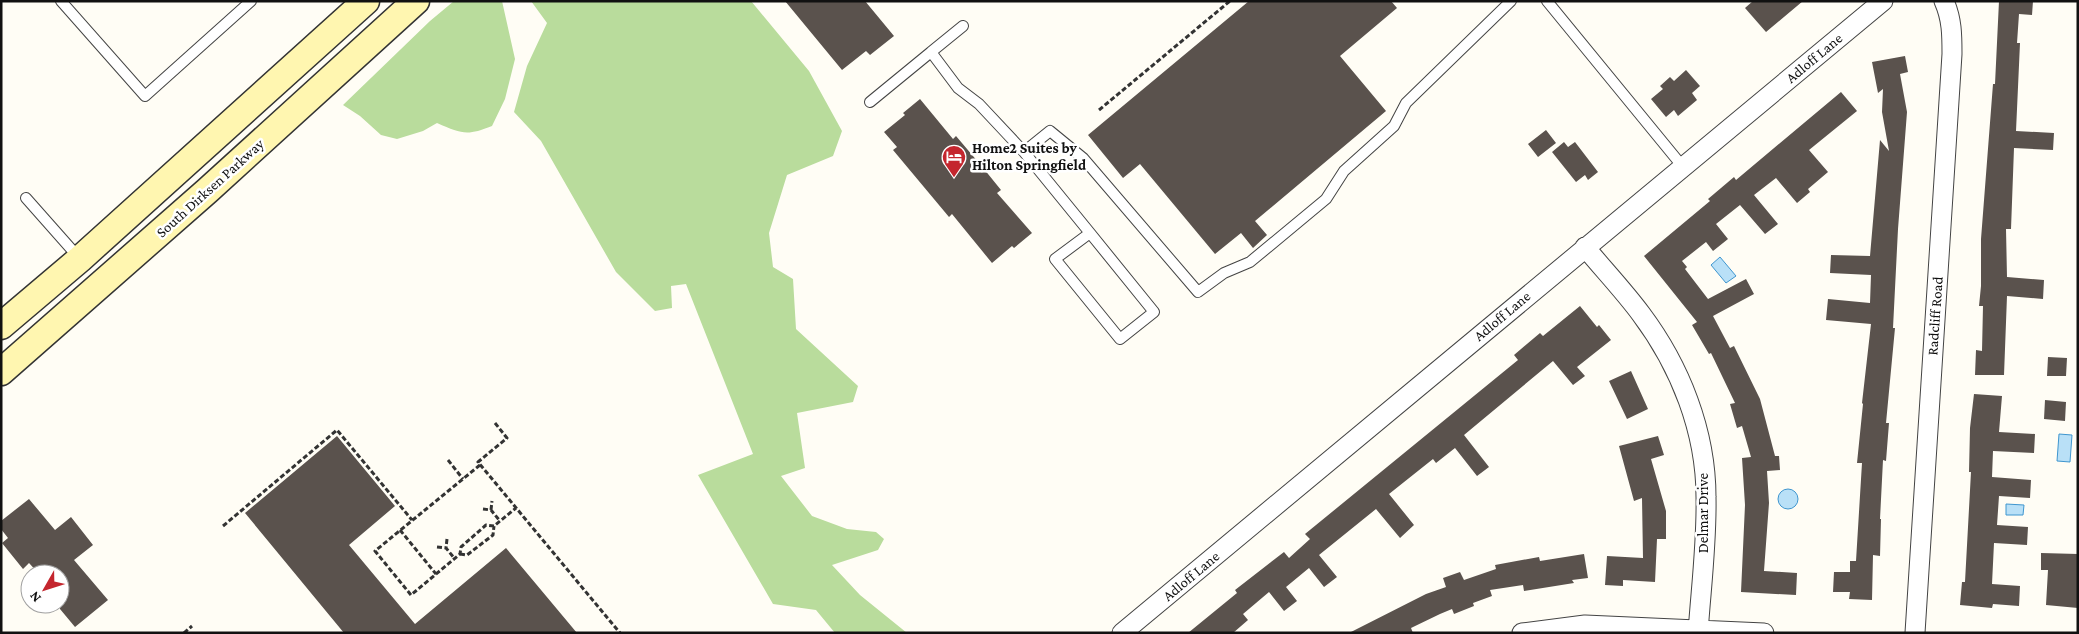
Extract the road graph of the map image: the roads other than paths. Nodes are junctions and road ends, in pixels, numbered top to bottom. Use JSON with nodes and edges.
{"nodes":[{"id":1,"x":61,"y":1,"type":"edge"},
{"id":2,"x":251,"y":1,"type":"edge"},
{"id":3,"x":366,"y":1,"type":"edge"},
{"id":4,"x":416,"y":1,"type":"edge"},
{"id":5,"x":1512,"y":1,"type":"edge"},
{"id":6,"x":1547,"y":1,"type":"edge"},
{"id":7,"x":1883,"y":1,"type":"edge"},
{"id":8,"x":1944,"y":1,"type":"edge"},
{"id":9,"x":963,"y":26,"type":"dead end"},
{"id":10,"x":931,"y":52,"type":"junction"},
{"id":11,"x":870,"y":102,"type":"dead end"},
{"id":12,"x":1024,"y":152,"type":"junction"},
{"id":13,"x":1683,"y":167,"type":"junction"},
{"id":14,"x":26,"y":198,"type":"dead end"},
{"id":15,"x":1090,"y":233,"type":"junction"},
{"id":16,"x":1585,"y":247,"type":"junction"},
{"id":17,"x":80,"y":259,"type":"junction"},
{"id":18,"x":1,"y":326,"type":"edge"},
{"id":19,"x":1,"y":372,"type":"edge"},
{"id":20,"x":1699,"y":631,"type":"edge"},
{"id":21,"x":1122,"y":633,"type":"edge"},
{"id":22,"x":1522,"y":633,"type":"edge"},
{"id":23,"x":1764,"y":633,"type":"edge"},
{"id":24,"x":1915,"y":633,"type":"edge"}],
"edges":[{"from":1,"to":2,"type":"lane"},
{"from":3,"to":17,"type":"main road"},
{"from":4,"to":19,"type":"main road","name":"South Dirksen Parkway"},
{"from":5,"to":12,"type":"lane"},
{"from":6,"to":13,"type":"lane"},
{"from":7,"to":13,"type":"street","name":"Adloff Lane"},
{"from":8,"to":24,"type":"street","name":"Radcliff Road"},
{"from":9,"to":10,"type":"lane"},
{"from":10,"to":11,"type":"lane"},
{"from":10,"to":12,"type":"lane"},
{"from":12,"to":15,"type":"lane"},
{"from":13,"to":16,"type":"street","name":"Adloff Lane"},
{"from":14,"to":17,"type":"lane"},
{"from":15,"to":15,"type":"lane"},
{"from":16,"to":20,"type":"street","name":"Delmar Drive"},
{"from":16,"to":21,"type":"street","name":"Adloff Lane"},
{"from":17,"to":18,"type":"main road"},
{"from":20,"to":22,"type":"street"},
{"from":20,"to":23,"type":"street"}]}
